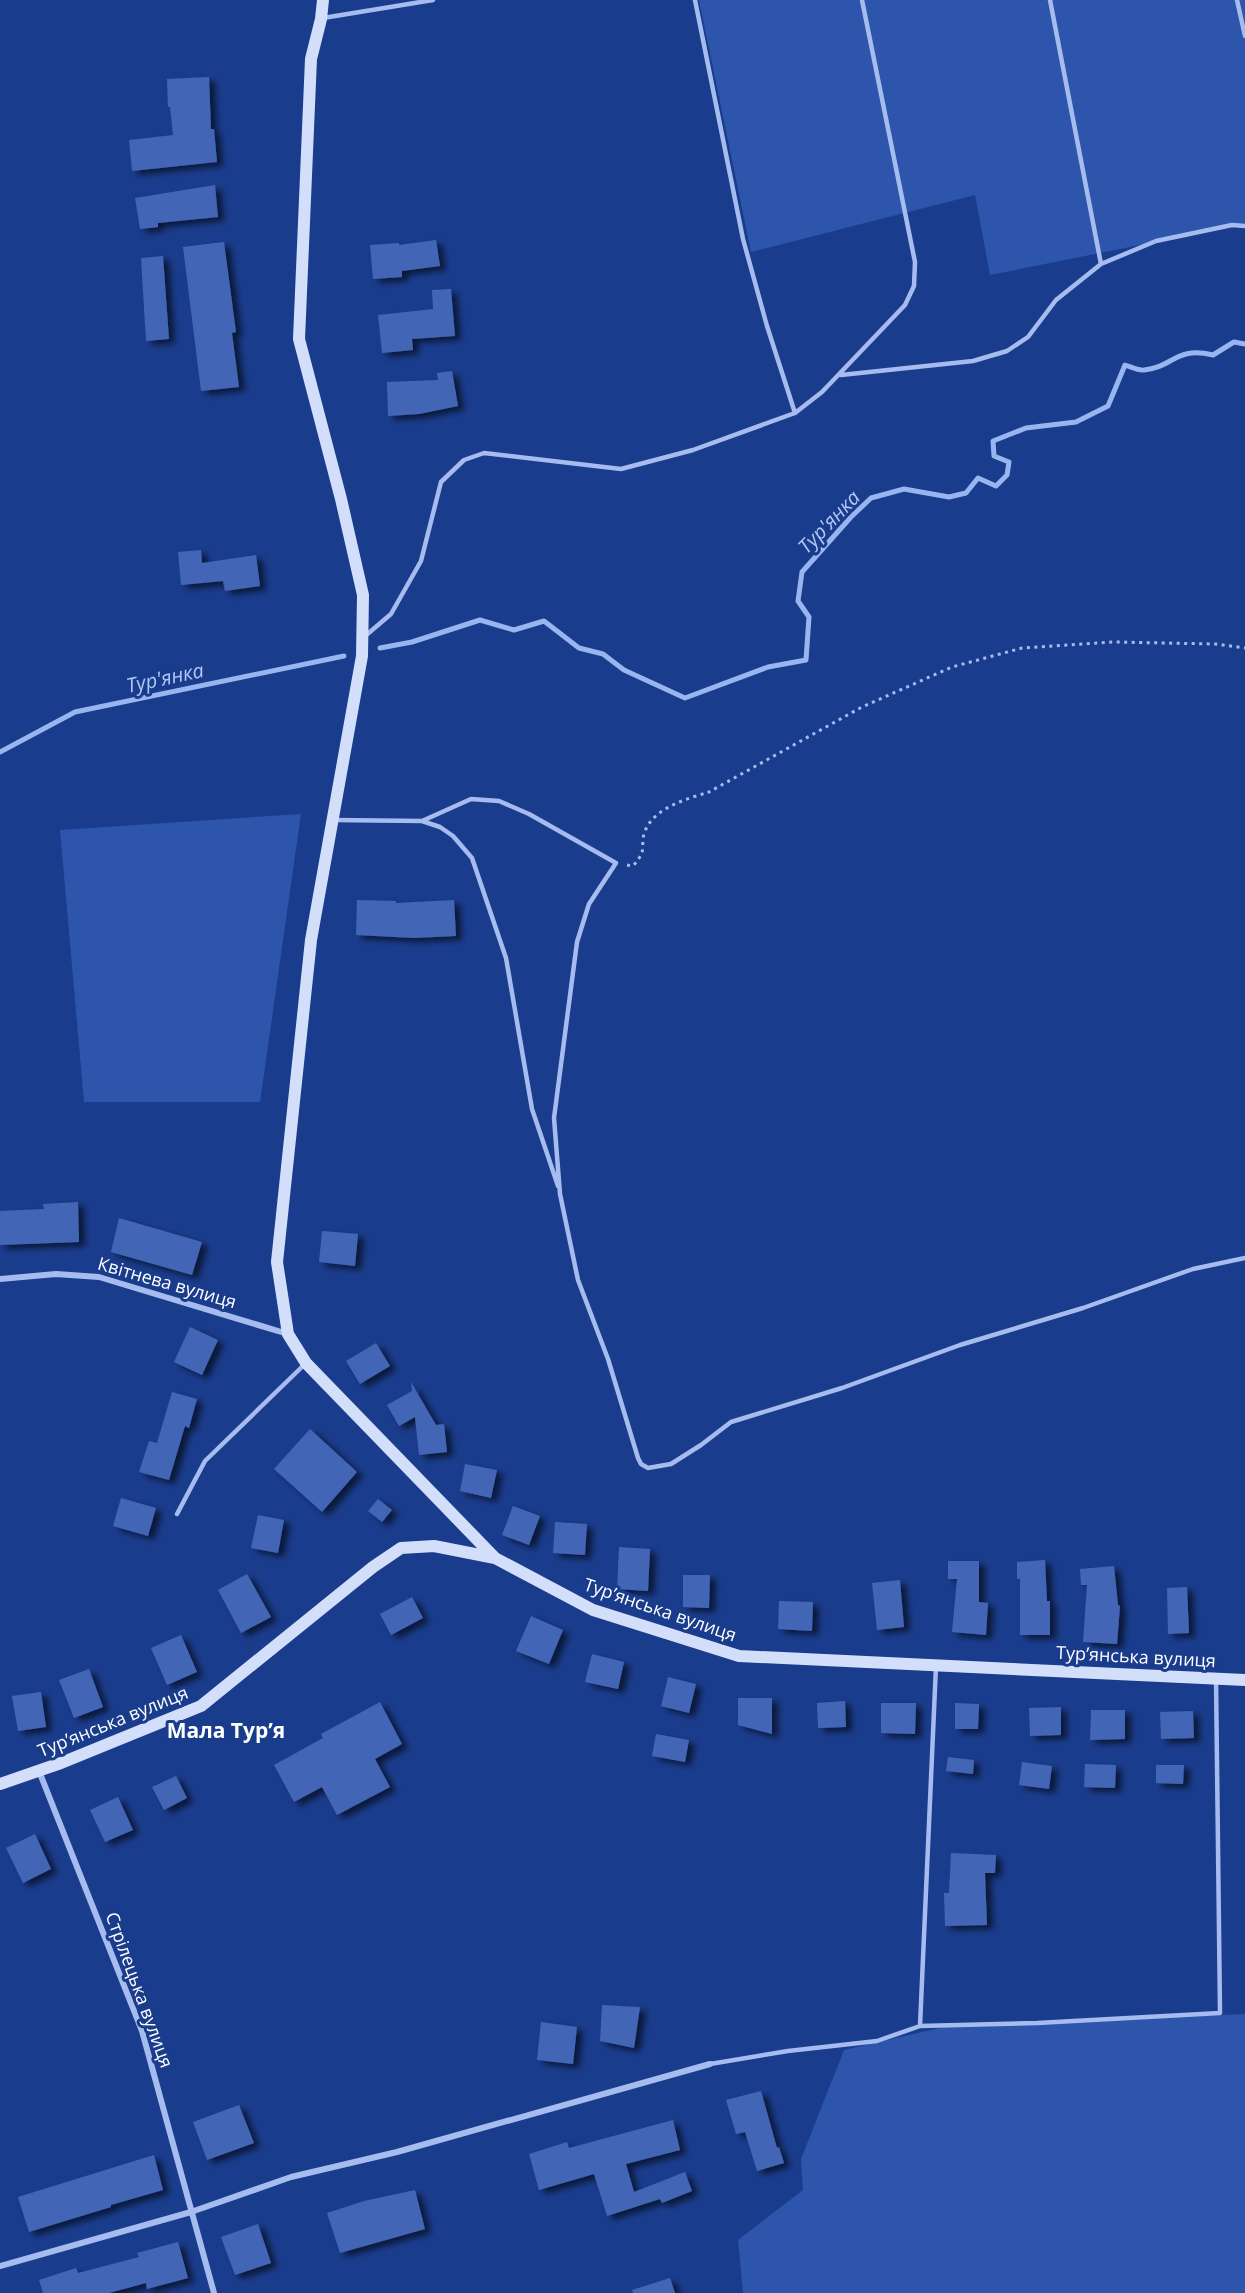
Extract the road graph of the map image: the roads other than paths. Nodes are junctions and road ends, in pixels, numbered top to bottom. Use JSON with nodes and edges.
{"nodes":[{"id":1,"x":323,"y":0,"type":"edge"},
{"id":2,"x":433,"y":0,"type":"edge"},
{"id":3,"x":695,"y":0,"type":"edge"},
{"id":4,"x":862,"y":0,"type":"edge"},
{"id":5,"x":1050,"y":0,"type":"edge"},
{"id":6,"x":1237,"y":0,"type":"edge"},
{"id":7,"x":321,"y":19,"type":"junction"},
{"id":8,"x":1245,"y":36,"type":"edge"},
{"id":9,"x":1245,"y":226,"type":"edge"},
{"id":10,"x":1101,"y":264,"type":"junction"},
{"id":11,"x":840,"y":375,"type":"junction"},
{"id":12,"x":795,"y":413,"type":"junction"},
{"id":13,"x":362,"y":639,"type":"junction"},
{"id":14,"x":331,"y":820,"type":"junction"},
{"id":15,"x":422,"y":821,"type":"junction"},
{"id":16,"x":560,"y":1194,"type":"junction"},
{"id":17,"x":1245,"y":1258,"type":"edge"},
{"id":18,"x":0,"y":1280,"type":"edge"},
{"id":19,"x":288,"y":1334,"type":"junction"},
{"id":20,"x":306,"y":1364,"type":"junction"},
{"id":21,"x":177,"y":1515,"type":"dead end"},
{"id":22,"x":495,"y":1558,"type":"junction"},
{"id":23,"x":936,"y":1665,"type":"junction"},
{"id":24,"x":1216,"y":1679,"type":"junction"},
{"id":25,"x":1245,"y":1680,"type":"edge"},
{"id":26,"x":39,"y":1771,"type":"junction"},
{"id":27,"x":0,"y":1784,"type":"edge"},
{"id":28,"x":920,"y":2026,"type":"junction"},
{"id":29,"x":710,"y":2064,"type":"joint"},
{"id":30,"x":191,"y":2212,"type":"junction"},
{"id":31,"x":0,"y":2266,"type":"edge"},
{"id":32,"x":214,"y":2293,"type":"edge"}],
"edges":[{"from":1,"to":7,"type":"street"},
{"from":2,"to":7,"type":"lane"},
{"from":3,"to":12,"type":"lane"},
{"from":4,"to":11,"type":"lane"},
{"from":5,"to":10,"type":"lane"},
{"from":6,"to":8,"type":"lane"},
{"from":7,"to":13,"type":"street"},
{"from":9,"to":10,"type":"lane"},
{"from":10,"to":11,"type":"lane"},
{"from":11,"to":12,"type":"lane"},
{"from":12,"to":13,"type":"lane"},
{"from":13,"to":14,"type":"street"},
{"from":14,"to":15,"type":"lane"},
{"from":14,"to":19,"type":"street"},
{"from":15,"to":16,"type":"lane"},
{"from":15,"to":16,"type":"lane"},
{"from":16,"to":17,"type":"lane"},
{"from":18,"to":19,"type":"street","name":"Квітнева вулиця"},
{"from":19,"to":20,"type":"street"},
{"from":20,"to":21,"type":"lane"},
{"from":20,"to":22,"type":"street"},
{"from":22,"to":23,"type":"street","name":"Турʼянська вулиця"},
{"from":22,"to":26,"type":"street","name":"Турʼянська вулиця"},
{"from":23,"to":24,"type":"street","name":"Турʼянська вулиця"},
{"from":23,"to":28,"type":"lane"},
{"from":24,"to":25,"type":"street","name":"Турʼянська вулиця"},
{"from":24,"to":28,"type":"lane"},
{"from":26,"to":27,"type":"street","name":"Турʼянська вулиця"},
{"from":26,"to":30,"type":"street","name":"Стрілецька вулиця"},
{"from":28,"to":29,"type":"lane"},
{"from":29,"to":30,"type":"street"},
{"from":30,"to":31,"type":"street"},
{"from":30,"to":32,"type":"street","name":"Стрілецька вулиця"}]}
